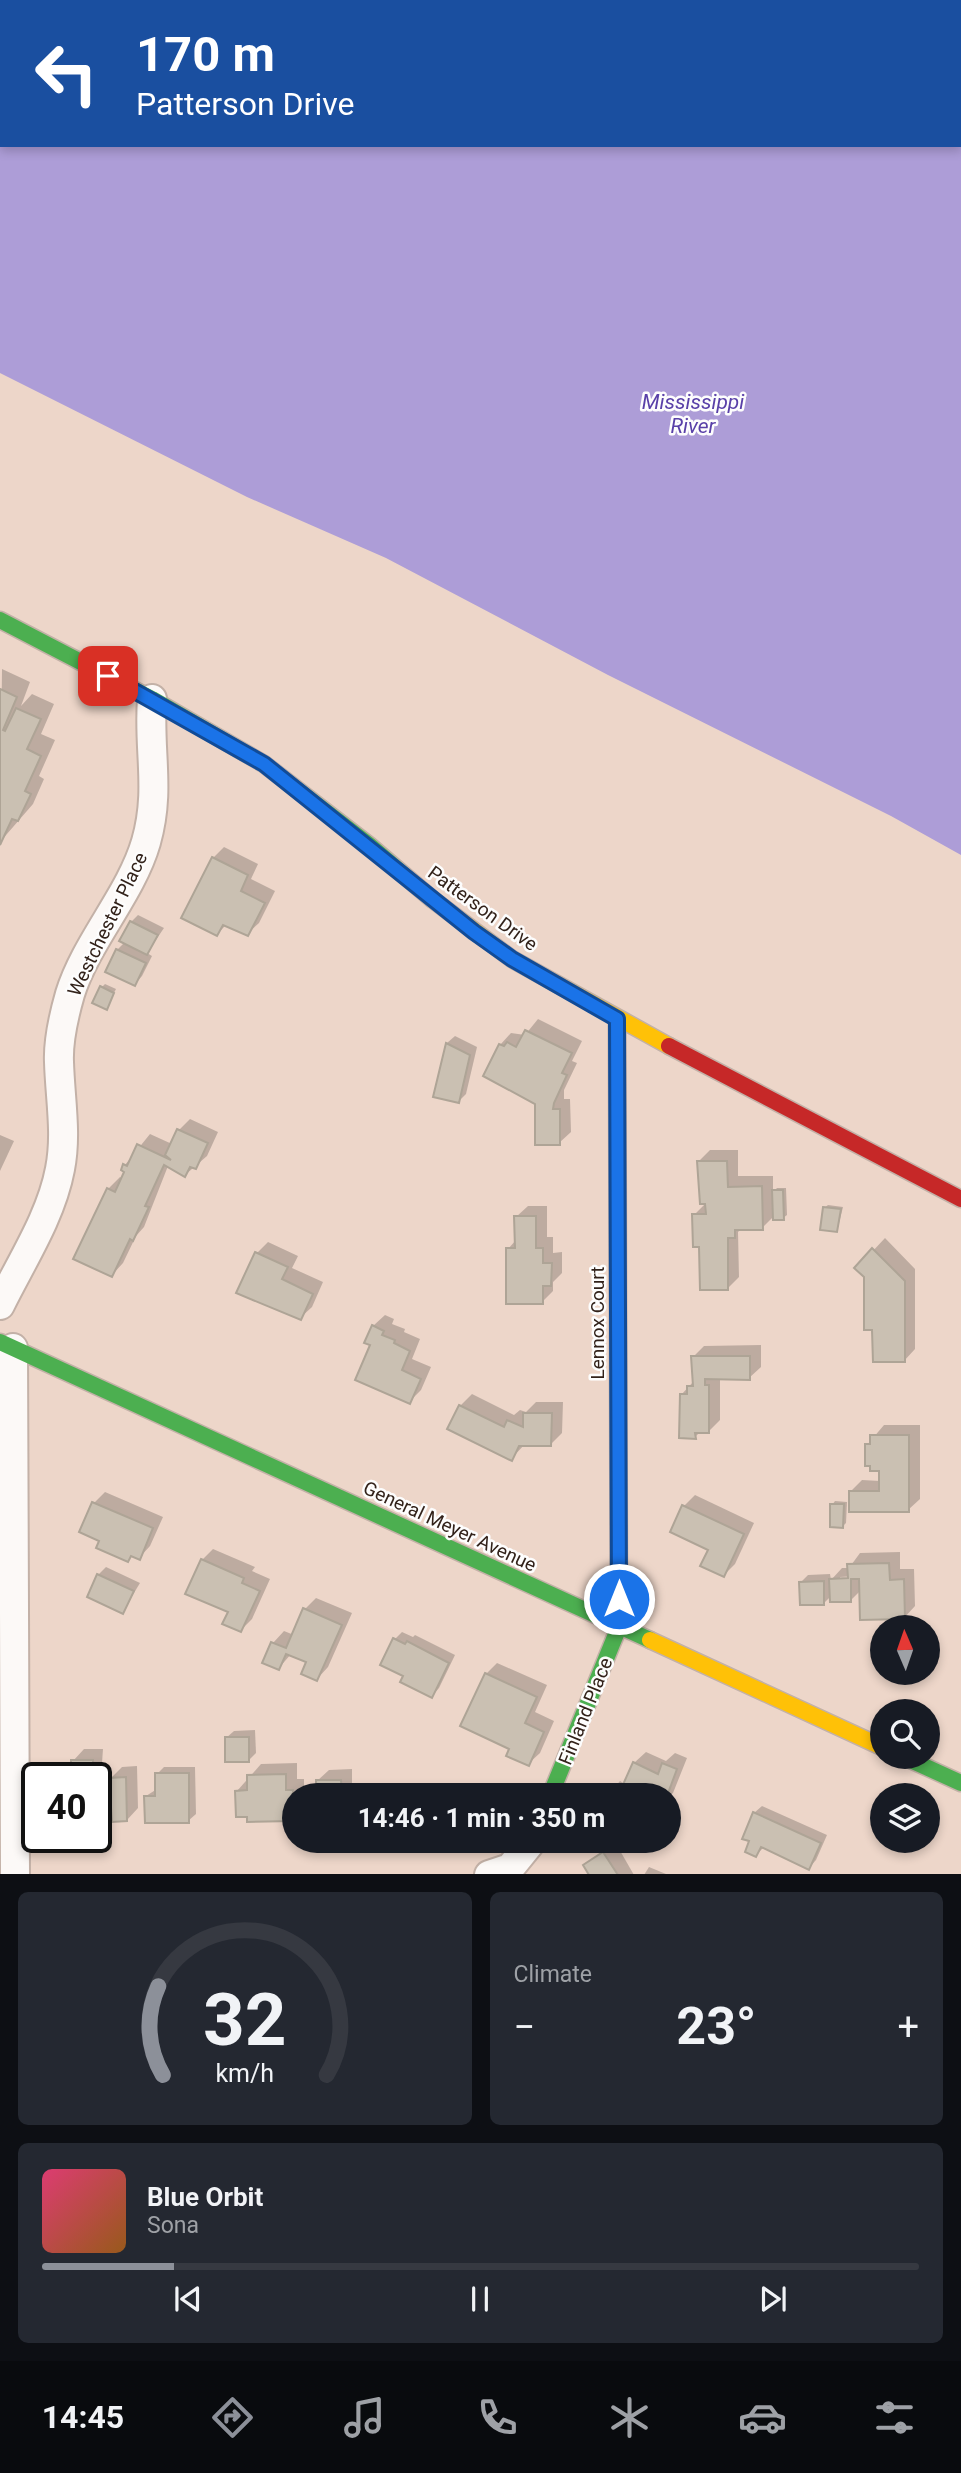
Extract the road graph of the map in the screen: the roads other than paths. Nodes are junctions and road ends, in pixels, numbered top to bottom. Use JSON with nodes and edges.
{"nodes":[{"id":1,"x":0,"y":620,"type":"edge"},
{"id":2,"x":152,"y":699,"type":"junction"},
{"id":3,"x":617,"y":1019,"type":"junction"},
{"id":4,"x":961,"y":1199,"type":"edge"},
{"id":5,"x":0,"y":1305,"type":"edge"},
{"id":6,"x":7,"y":1345,"type":"edge"},
{"id":7,"x":619,"y":1627,"type":"junction"},
{"id":8,"x":870,"y":1742,"type":"edge"},
{"id":9,"x":930,"y":1769,"type":"edge"},
{"id":10,"x":555,"y":1783,"type":"edge"},
{"id":11,"x":961,"y":1783,"type":"edge"},
{"id":12,"x":522,"y":1853,"type":"edge"},
{"id":13,"x":15,"y":1874,"type":"edge"},
{"id":14,"x":489,"y":1874,"type":"edge"}],
"edges":[{"from":1,"to":2,"type":"street","name":"Patterson Drive"},
{"from":2,"to":3,"type":"street","name":"Patterson Drive"},
{"from":2,"to":5,"type":"street","name":"Westchester Place"},
{"from":3,"to":4,"type":"street","name":"Patterson Drive"},
{"from":3,"to":7,"type":"street","name":"Lennox Court"},
{"from":6,"to":7,"type":"street","name":"General Meyer Avenue"},
{"from":6,"to":13,"type":"street"},
{"from":7,"to":8,"type":"street","name":"General Meyer Avenue"},
{"from":7,"to":10,"type":"street","name":"Finland Place"},
{"from":9,"to":11,"type":"street"},
{"from":12,"to":14,"type":"street"}]}
